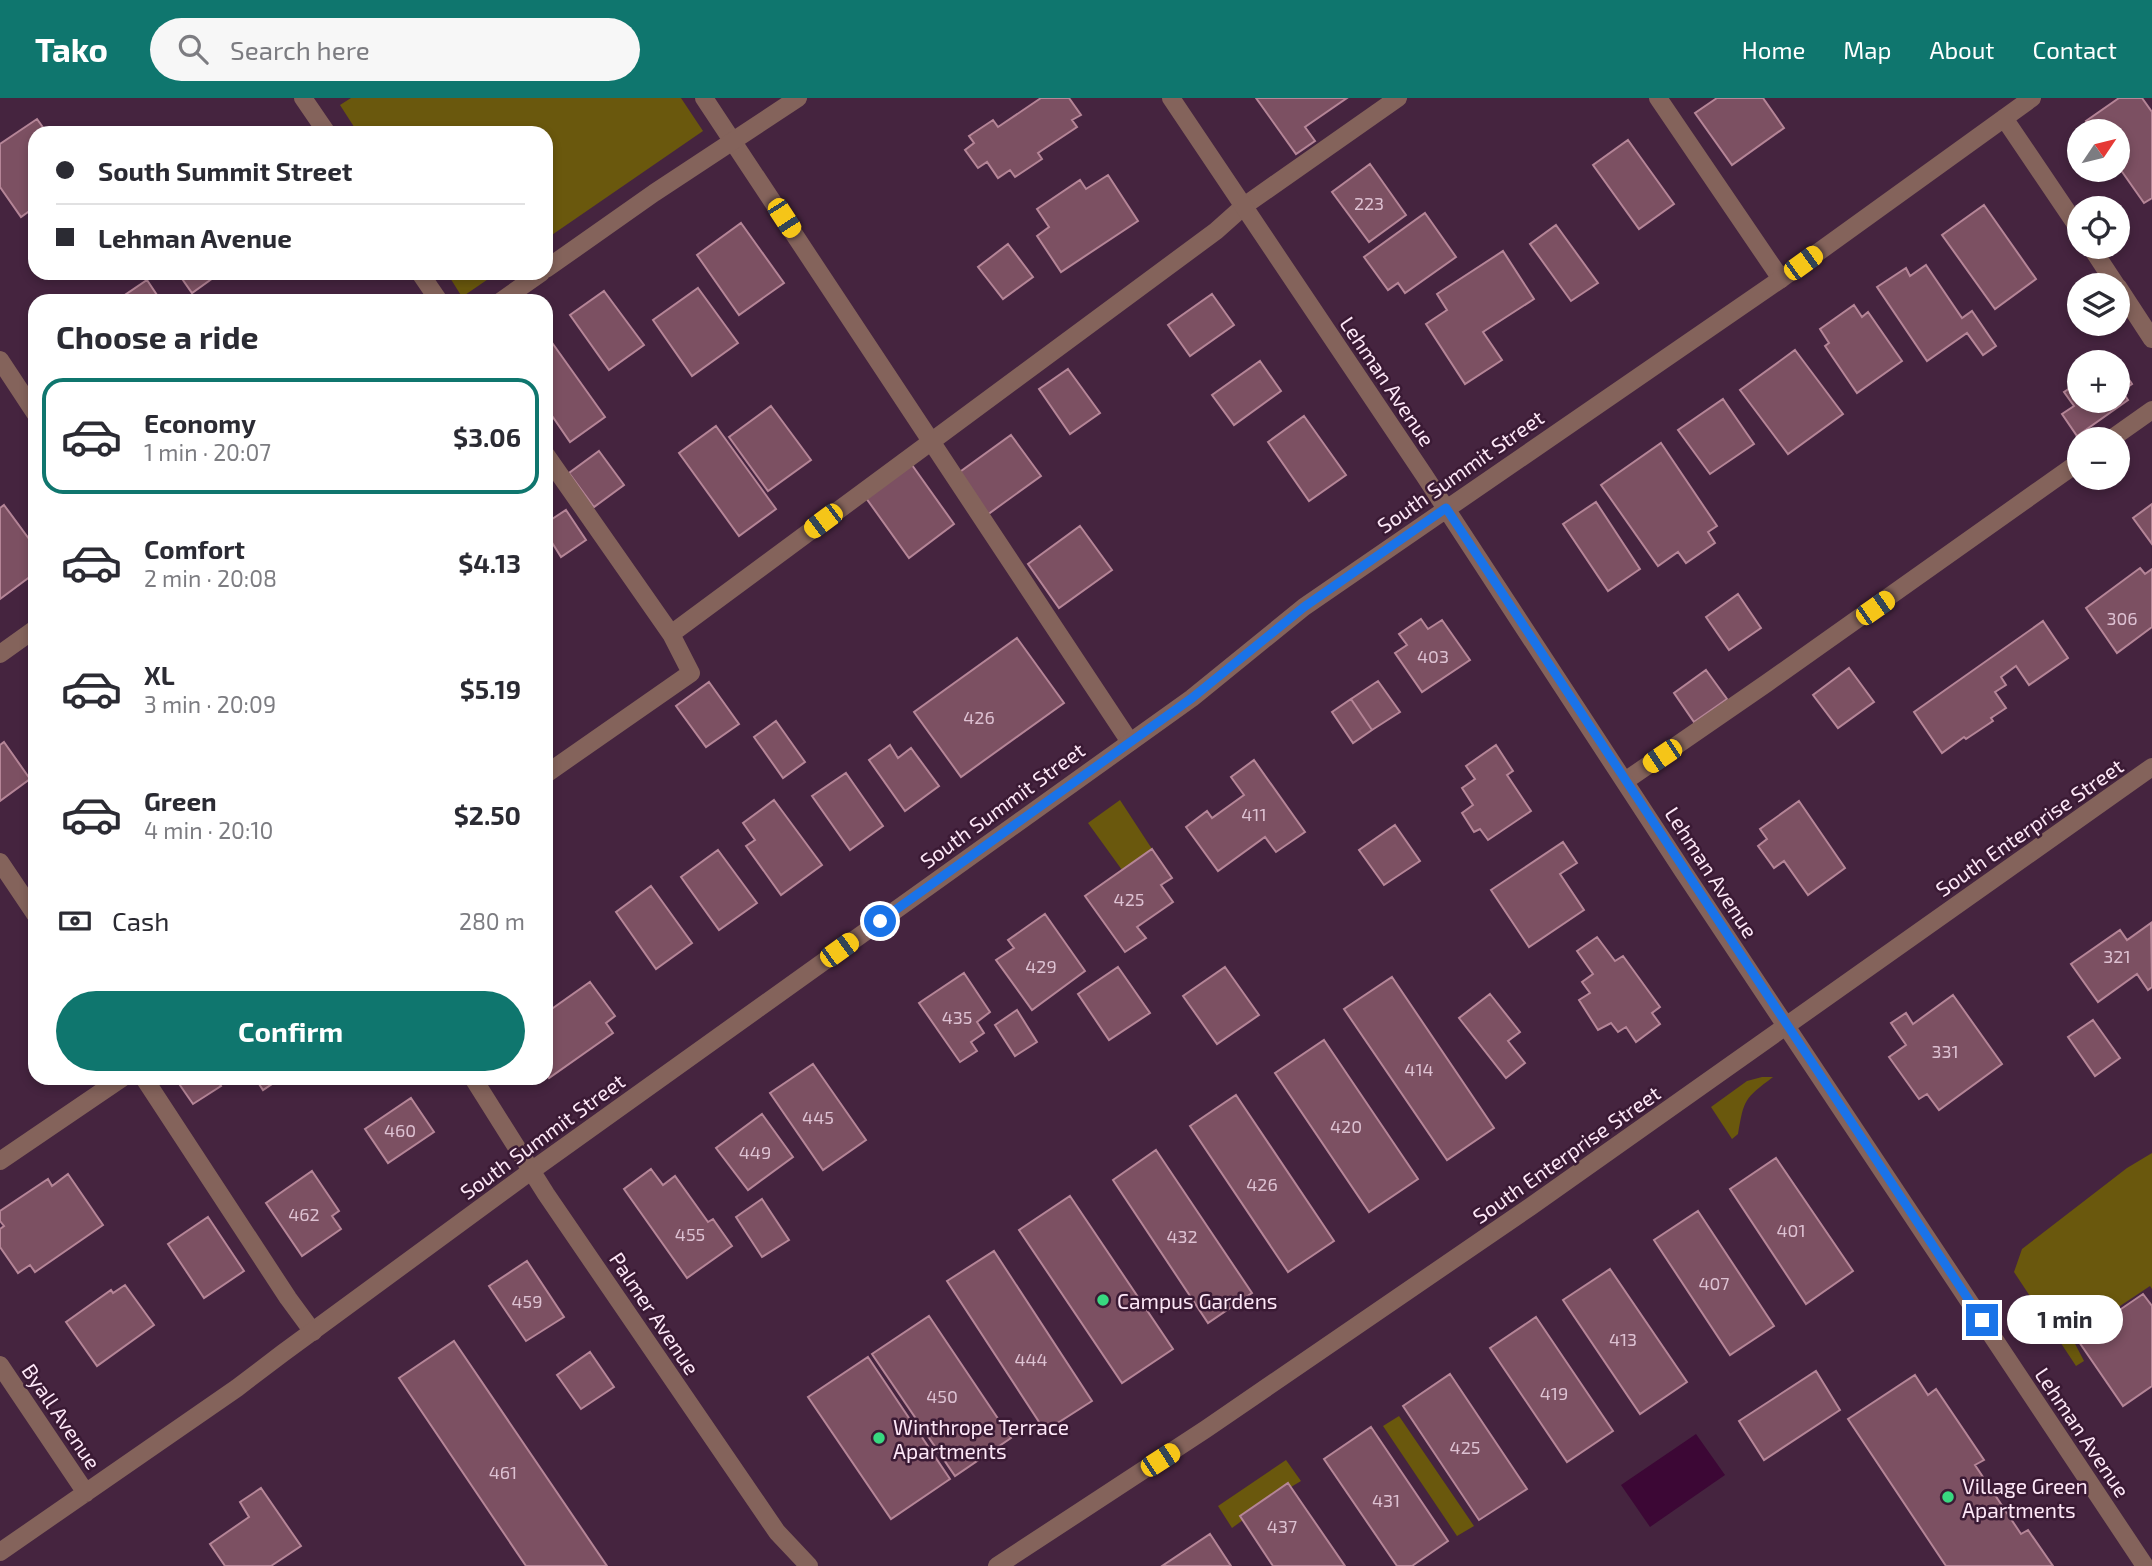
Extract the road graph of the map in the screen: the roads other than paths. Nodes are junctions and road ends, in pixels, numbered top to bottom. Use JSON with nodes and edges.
{"nodes":[{"id":1,"x":303,"y":98,"type":"edge"},
{"id":2,"x":704,"y":98,"type":"edge"},
{"id":3,"x":798,"y":98,"type":"edge"},
{"id":4,"x":1171,"y":98,"type":"edge"},
{"id":5,"x":1398,"y":98,"type":"edge"},
{"id":6,"x":1658,"y":98,"type":"edge"},
{"id":7,"x":2032,"y":98,"type":"edge"},
{"id":8,"x":2004,"y":118,"type":"junction"},
{"id":9,"x":322,"y":126,"type":"edge"},
{"id":10,"x":733,"y":141,"type":"junction"},
{"id":11,"x":1244,"y":206,"type":"junction"},
{"id":12,"x":2067,"y":211,"type":"edge"},
{"id":13,"x":553,"y":264,"type":"edge"},
{"id":14,"x":1781,"y":279,"type":"junction"},
{"id":15,"x":531,"y":280,"type":"edge"},
{"id":16,"x":511,"y":294,"type":"edge"},
{"id":17,"x":2130,"y":306,"type":"edge"},
{"id":18,"x":2152,"y":339,"type":"edge"},
{"id":19,"x":0,"y":360,"type":"edge"},
{"id":20,"x":28,"y":402,"type":"edge"},
{"id":21,"x":2152,"y":410,"type":"edge"},
{"id":22,"x":2128,"y":427,"type":"edge"},
{"id":23,"x":931,"y":440,"type":"junction"},
{"id":24,"x":553,"y":465,"type":"edge"},
{"id":25,"x":2067,"y":470,"type":"edge"},
{"id":26,"x":1446,"y":508,"type":"junction"},
{"id":27,"x":28,"y":634,"type":"edge"},
{"id":28,"x":671,"y":634,"type":"junction"},
{"id":29,"x":0,"y":654,"type":"edge"},
{"id":30,"x":1130,"y":742,"type":"junction"},
{"id":31,"x":2152,"y":767,"type":"edge"},
{"id":32,"x":553,"y":769,"type":"edge"},
{"id":33,"x":1625,"y":781,"type":"junction"},
{"id":34,"x":0,"y":862,"type":"edge"},
{"id":35,"x":28,"y":904,"type":"edge"},
{"id":36,"x":1787,"y":1027,"type":"junction"},
{"id":37,"x":111,"y":1085,"type":"edge"},
{"id":38,"x":149,"y":1085,"type":"edge"},
{"id":39,"x":477,"y":1085,"type":"edge"},
{"id":40,"x":0,"y":1161,"type":"edge"},
{"id":41,"x":531,"y":1171,"type":"junction"},
{"id":42,"x":313,"y":1332,"type":"junction"},
{"id":43,"x":0,"y":1365,"type":"edge"},
{"id":44,"x":86,"y":1493,"type":"junction"},
{"id":45,"x":0,"y":1552,"type":"edge"},
{"id":46,"x":809,"y":1566,"type":"edge"},
{"id":47,"x":997,"y":1566,"type":"edge"},
{"id":48,"x":2145,"y":1566,"type":"edge"}],
"edges":[{"from":1,"to":9,"type":"street"},
{"from":2,"to":10,"type":"street"},
{"from":3,"to":10,"type":"street"},
{"from":4,"to":11,"type":"street","name":"Lehman Avenue"},
{"from":5,"to":11,"type":"street"},
{"from":6,"to":14,"type":"street"},
{"from":7,"to":8,"type":"street","name":"South Summit Street"},
{"from":8,"to":12,"type":"street"},
{"from":8,"to":14,"type":"street","name":"South Summit Street"},
{"from":10,"to":13,"type":"street"},
{"from":10,"to":23,"type":"street"},
{"from":11,"to":23,"type":"street"},
{"from":11,"to":26,"type":"street","name":"Lehman Avenue"},
{"from":14,"to":26,"type":"street","name":"South Summit Street"},
{"from":15,"to":16,"type":"street"},
{"from":17,"to":18,"type":"street"},
{"from":19,"to":20,"type":"street"},
{"from":21,"to":22,"type":"street"},
{"from":23,"to":28,"type":"street"},
{"from":23,"to":30,"type":"street"},
{"from":24,"to":28,"type":"street"},
{"from":25,"to":33,"type":"street"},
{"from":26,"to":30,"type":"street","name":"South Summit Street"},
{"from":26,"to":33,"type":"street","name":"Lehman Avenue"},
{"from":27,"to":29,"type":"street"},
{"from":28,"to":32,"type":"street"},
{"from":30,"to":41,"type":"street","name":"South Summit Street"},
{"from":31,"to":36,"type":"street","name":"South Enterprise Street"},
{"from":33,"to":36,"type":"street","name":"Lehman Avenue"},
{"from":34,"to":35,"type":"street"},
{"from":36,"to":47,"type":"street","name":"South Enterprise Street"},
{"from":36,"to":48,"type":"street","name":"Lehman Avenue"},
{"from":37,"to":40,"type":"street"},
{"from":38,"to":42,"type":"street"},
{"from":39,"to":41,"type":"street","name":"Palmer Avenue"},
{"from":41,"to":42,"type":"street","name":"South Summit Street"},
{"from":41,"to":46,"type":"street","name":"Palmer Avenue"},
{"from":42,"to":44,"type":"street","name":"South Summit Street"},
{"from":43,"to":44,"type":"street","name":"Byall Avenue"},
{"from":44,"to":45,"type":"street","name":"South Summit Street"}]}
